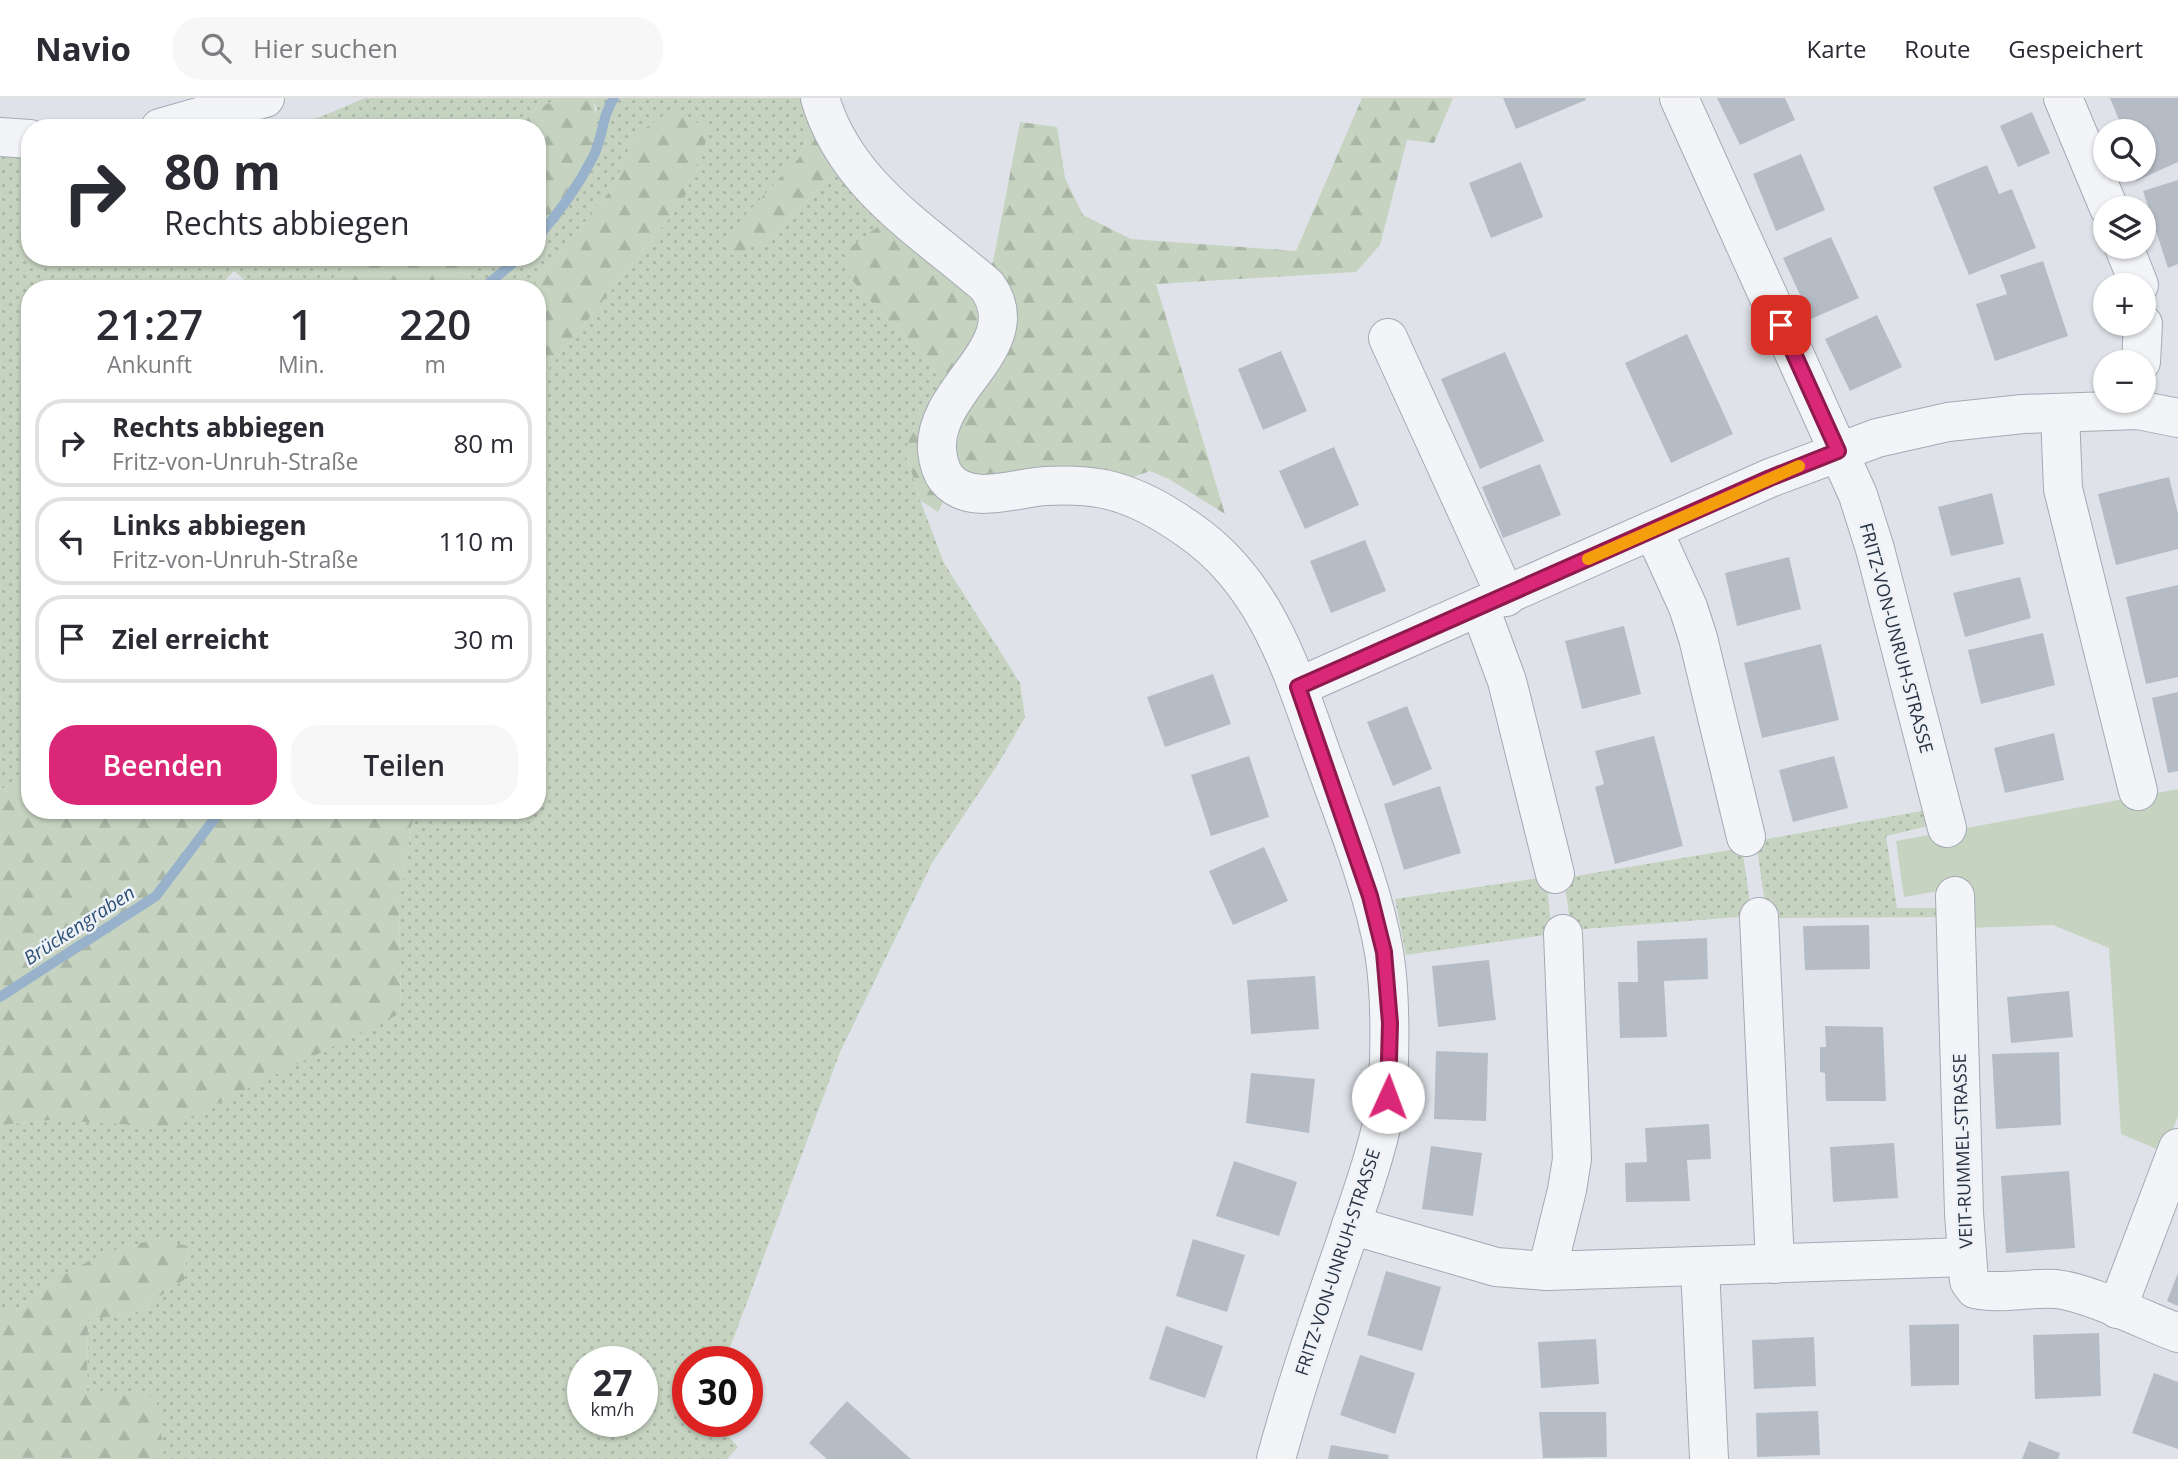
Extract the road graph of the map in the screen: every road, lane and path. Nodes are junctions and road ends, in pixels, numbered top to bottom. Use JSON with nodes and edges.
{"nodes":[{"id":1,"x":265,"y":98,"type":"edge"},
{"id":2,"x":820,"y":98,"type":"edge"},
{"id":3,"x":1679,"y":98,"type":"edge"},
{"id":4,"x":2063,"y":98,"type":"edge"},
{"id":5,"x":192,"y":119,"type":"edge"},
{"id":6,"x":0,"y":137,"type":"edge"},
{"id":7,"x":21,"y":138,"type":"edge"},
{"id":8,"x":2104,"y":196,"type":"edge"},
{"id":9,"x":1388,"y":338,"type":"dead end"},
{"id":10,"x":2093,"y":410,"type":"edge"},
{"id":11,"x":2156,"y":411,"type":"edge"},
{"id":12,"x":2060,"y":414,"type":"junction"},
{"id":13,"x":2178,"y":418,"type":"edge"},
{"id":14,"x":1838,"y":451,"type":"junction"},
{"id":15,"x":1653,"y":530,"type":"junction"},
{"id":16,"x":1493,"y":602,"type":"junction"},
{"id":17,"x":1298,"y":687,"type":"junction"},
{"id":18,"x":2138,"y":791,"type":"dead end"},
{"id":19,"x":1947,"y":828,"type":"dead end"},
{"id":20,"x":1746,"y":837,"type":"dead end"},
{"id":21,"x":1555,"y":874,"type":"dead end"},
{"id":22,"x":1955,"y":896,"type":"dead end"},
{"id":23,"x":1759,"y":917,"type":"dead end"},
{"id":24,"x":1563,"y":934,"type":"dead end"},
{"id":25,"x":2178,"y":1148,"type":"edge"},
{"id":26,"x":1351,"y":1225,"type":"junction"},
{"id":27,"x":1966,"y":1258,"type":"junction"},
{"id":28,"x":1775,"y":1264,"type":"junction"},
{"id":29,"x":1700,"y":1266,"type":"junction"},
{"id":30,"x":1547,"y":1271,"type":"junction"},
{"id":31,"x":2117,"y":1309,"type":"junction"},
{"id":32,"x":2178,"y":1333,"type":"edge"},
{"id":33,"x":1276,"y":1459,"type":"edge"},
{"id":34,"x":1709,"y":1459,"type":"edge"}],
"edges":[{"from":1,"to":5,"type":"street"},
{"from":2,"to":17,"type":"street","name":"FRITZ-VON-UNRUH-STRASSE"},
{"from":3,"to":14,"type":"street","name":"FRITZ-VON-UNRUH-STRASSE"},
{"from":4,"to":8,"type":"street"},
{"from":6,"to":7,"type":"street"},
{"from":9,"to":16,"type":"street"},
{"from":10,"to":12,"type":"street"},
{"from":11,"to":13,"type":"street"},
{"from":12,"to":14,"type":"street"},
{"from":12,"to":18,"type":"street"},
{"from":14,"to":15,"type":"street"},
{"from":14,"to":19,"type":"street","name":"FRITZ-VON-UNRUH-STRASSE"},
{"from":15,"to":16,"type":"street"},
{"from":15,"to":20,"type":"street"},
{"from":16,"to":17,"type":"street"},
{"from":16,"to":21,"type":"street"},
{"from":17,"to":26,"type":"street","name":"FRITZ-VON-UNRUH-STRASSE"},
{"from":22,"to":27,"type":"street","name":"VEIT-RUMMEL-STRASSE"},
{"from":23,"to":28,"type":"street"},
{"from":24,"to":30,"type":"street"},
{"from":25,"to":31,"type":"street"},
{"from":26,"to":30,"type":"street","name":"VEIT-RUMMEL-STRASSE"},
{"from":26,"to":33,"type":"street","name":"FRITZ-VON-UNRUH-STRASSE"},
{"from":27,"to":28,"type":"street","name":"VEIT-RUMMEL-STRASSE"},
{"from":27,"to":31,"type":"street"},
{"from":28,"to":29,"type":"street","name":"VEIT-RUMMEL-STRASSE"},
{"from":29,"to":30,"type":"street","name":"VEIT-RUMMEL-STRASSE"},
{"from":29,"to":34,"type":"street"},
{"from":31,"to":32,"type":"street"}]}
